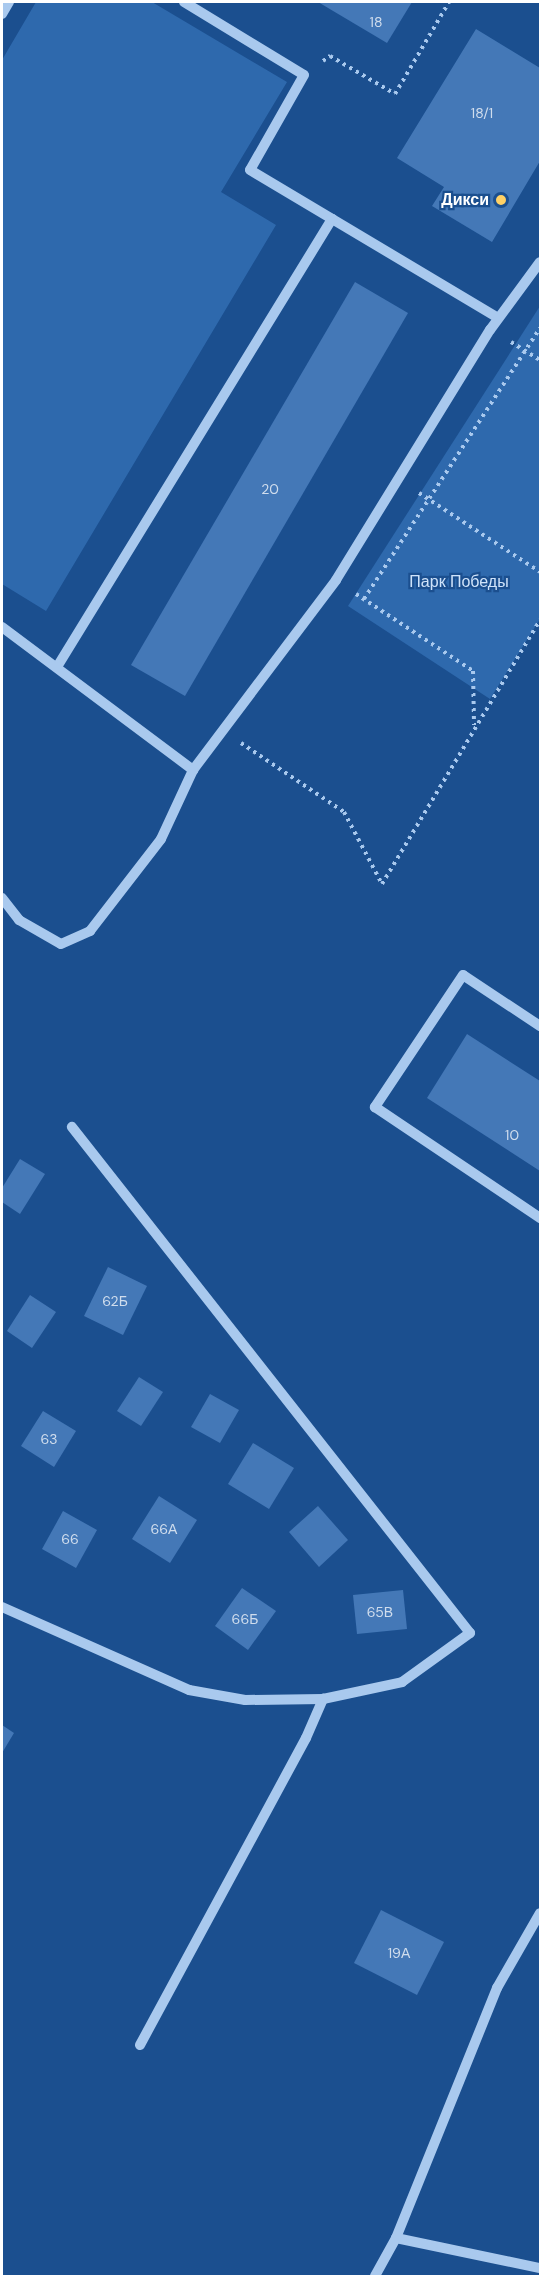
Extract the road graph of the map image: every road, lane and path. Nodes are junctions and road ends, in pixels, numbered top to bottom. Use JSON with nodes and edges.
{"nodes":[{"id":1,"x":9,"y":2,"type":"edge"},
{"id":2,"x":184,"y":2,"type":"edge"},
{"id":3,"x":449,"y":2,"type":"edge"},
{"id":4,"x":2,"y":14,"type":"edge"},
{"id":5,"x":304,"y":75,"type":"junction"},
{"id":6,"x":332,"y":219,"type":"junction"},
{"id":7,"x":540,"y":262,"type":"edge"},
{"id":8,"x":498,"y":318,"type":"junction"},
{"id":9,"x":540,"y":328,"type":"edge"},
{"id":10,"x":490,"y":330,"type":"junction"},
{"id":11,"x":526,"y":350,"type":"junction"},
{"id":12,"x":540,"y":360,"type":"edge"},
{"id":13,"x":400,"y":481,"type":"junction"},
{"id":14,"x":429,"y":500,"type":"junction"},
{"id":15,"x":540,"y":572,"type":"edge"},
{"id":16,"x":336,"y":580,"type":"junction"},
{"id":17,"x":364,"y":599,"type":"junction"},
{"id":18,"x":540,"y":620,"type":"edge"},
{"id":19,"x":2,"y":627,"type":"edge"},
{"id":20,"x":57,"y":667,"type":"junction"},
{"id":21,"x":474,"y":727,"type":"junction"},
{"id":22,"x":225,"y":733,"type":"junction"},
{"id":23,"x":193,"y":770,"type":"junction"},
{"id":24,"x":2,"y":898,"type":"edge"},
{"id":25,"x":540,"y":1026,"type":"edge"},
{"id":26,"x":72,"y":1127,"type":"dead end"},
{"id":27,"x":540,"y":1218,"type":"edge"},
{"id":28,"x":2,"y":1607,"type":"edge"},
{"id":29,"x":322,"y":1699,"type":"junction"},
{"id":30,"x":540,"y":1913,"type":"edge"},
{"id":31,"x":140,"y":2045,"type":"dead end"},
{"id":32,"x":396,"y":2238,"type":"junction"},
{"id":33,"x":540,"y":2268,"type":"edge"},
{"id":34,"x":375,"y":2277,"type":"edge"}],
"edges":[{"from":1,"to":4,"type":"street"},
{"from":2,"to":5,"type":"street"},
{"from":3,"to":5,"type":"path"},
{"from":5,"to":6,"type":"street"},
{"from":6,"to":8,"type":"street"},
{"from":6,"to":20,"type":"street"},
{"from":7,"to":8,"type":"street"},
{"from":8,"to":10,"type":"street"},
{"from":9,"to":11,"type":"path"},
{"from":10,"to":11,"type":"path"},
{"from":10,"to":13,"type":"street"},
{"from":11,"to":12,"type":"path"},
{"from":11,"to":14,"type":"path"},
{"from":13,"to":14,"type":"path"},
{"from":13,"to":16,"type":"street"},
{"from":14,"to":15,"type":"path"},
{"from":14,"to":17,"type":"path"},
{"from":16,"to":17,"type":"path"},
{"from":16,"to":22,"type":"street"},
{"from":17,"to":21,"type":"path"},
{"from":18,"to":21,"type":"path"},
{"from":19,"to":20,"type":"street"},
{"from":20,"to":23,"type":"street"},
{"from":21,"to":22,"type":"path"},
{"from":22,"to":23,"type":"street"},
{"from":23,"to":24,"type":"street"},
{"from":25,"to":27,"type":"street"},
{"from":26,"to":29,"type":"street"},
{"from":28,"to":29,"type":"street"},
{"from":29,"to":31,"type":"street"},
{"from":30,"to":32,"type":"street"},
{"from":32,"to":33,"type":"street"},
{"from":32,"to":34,"type":"street"}]}
